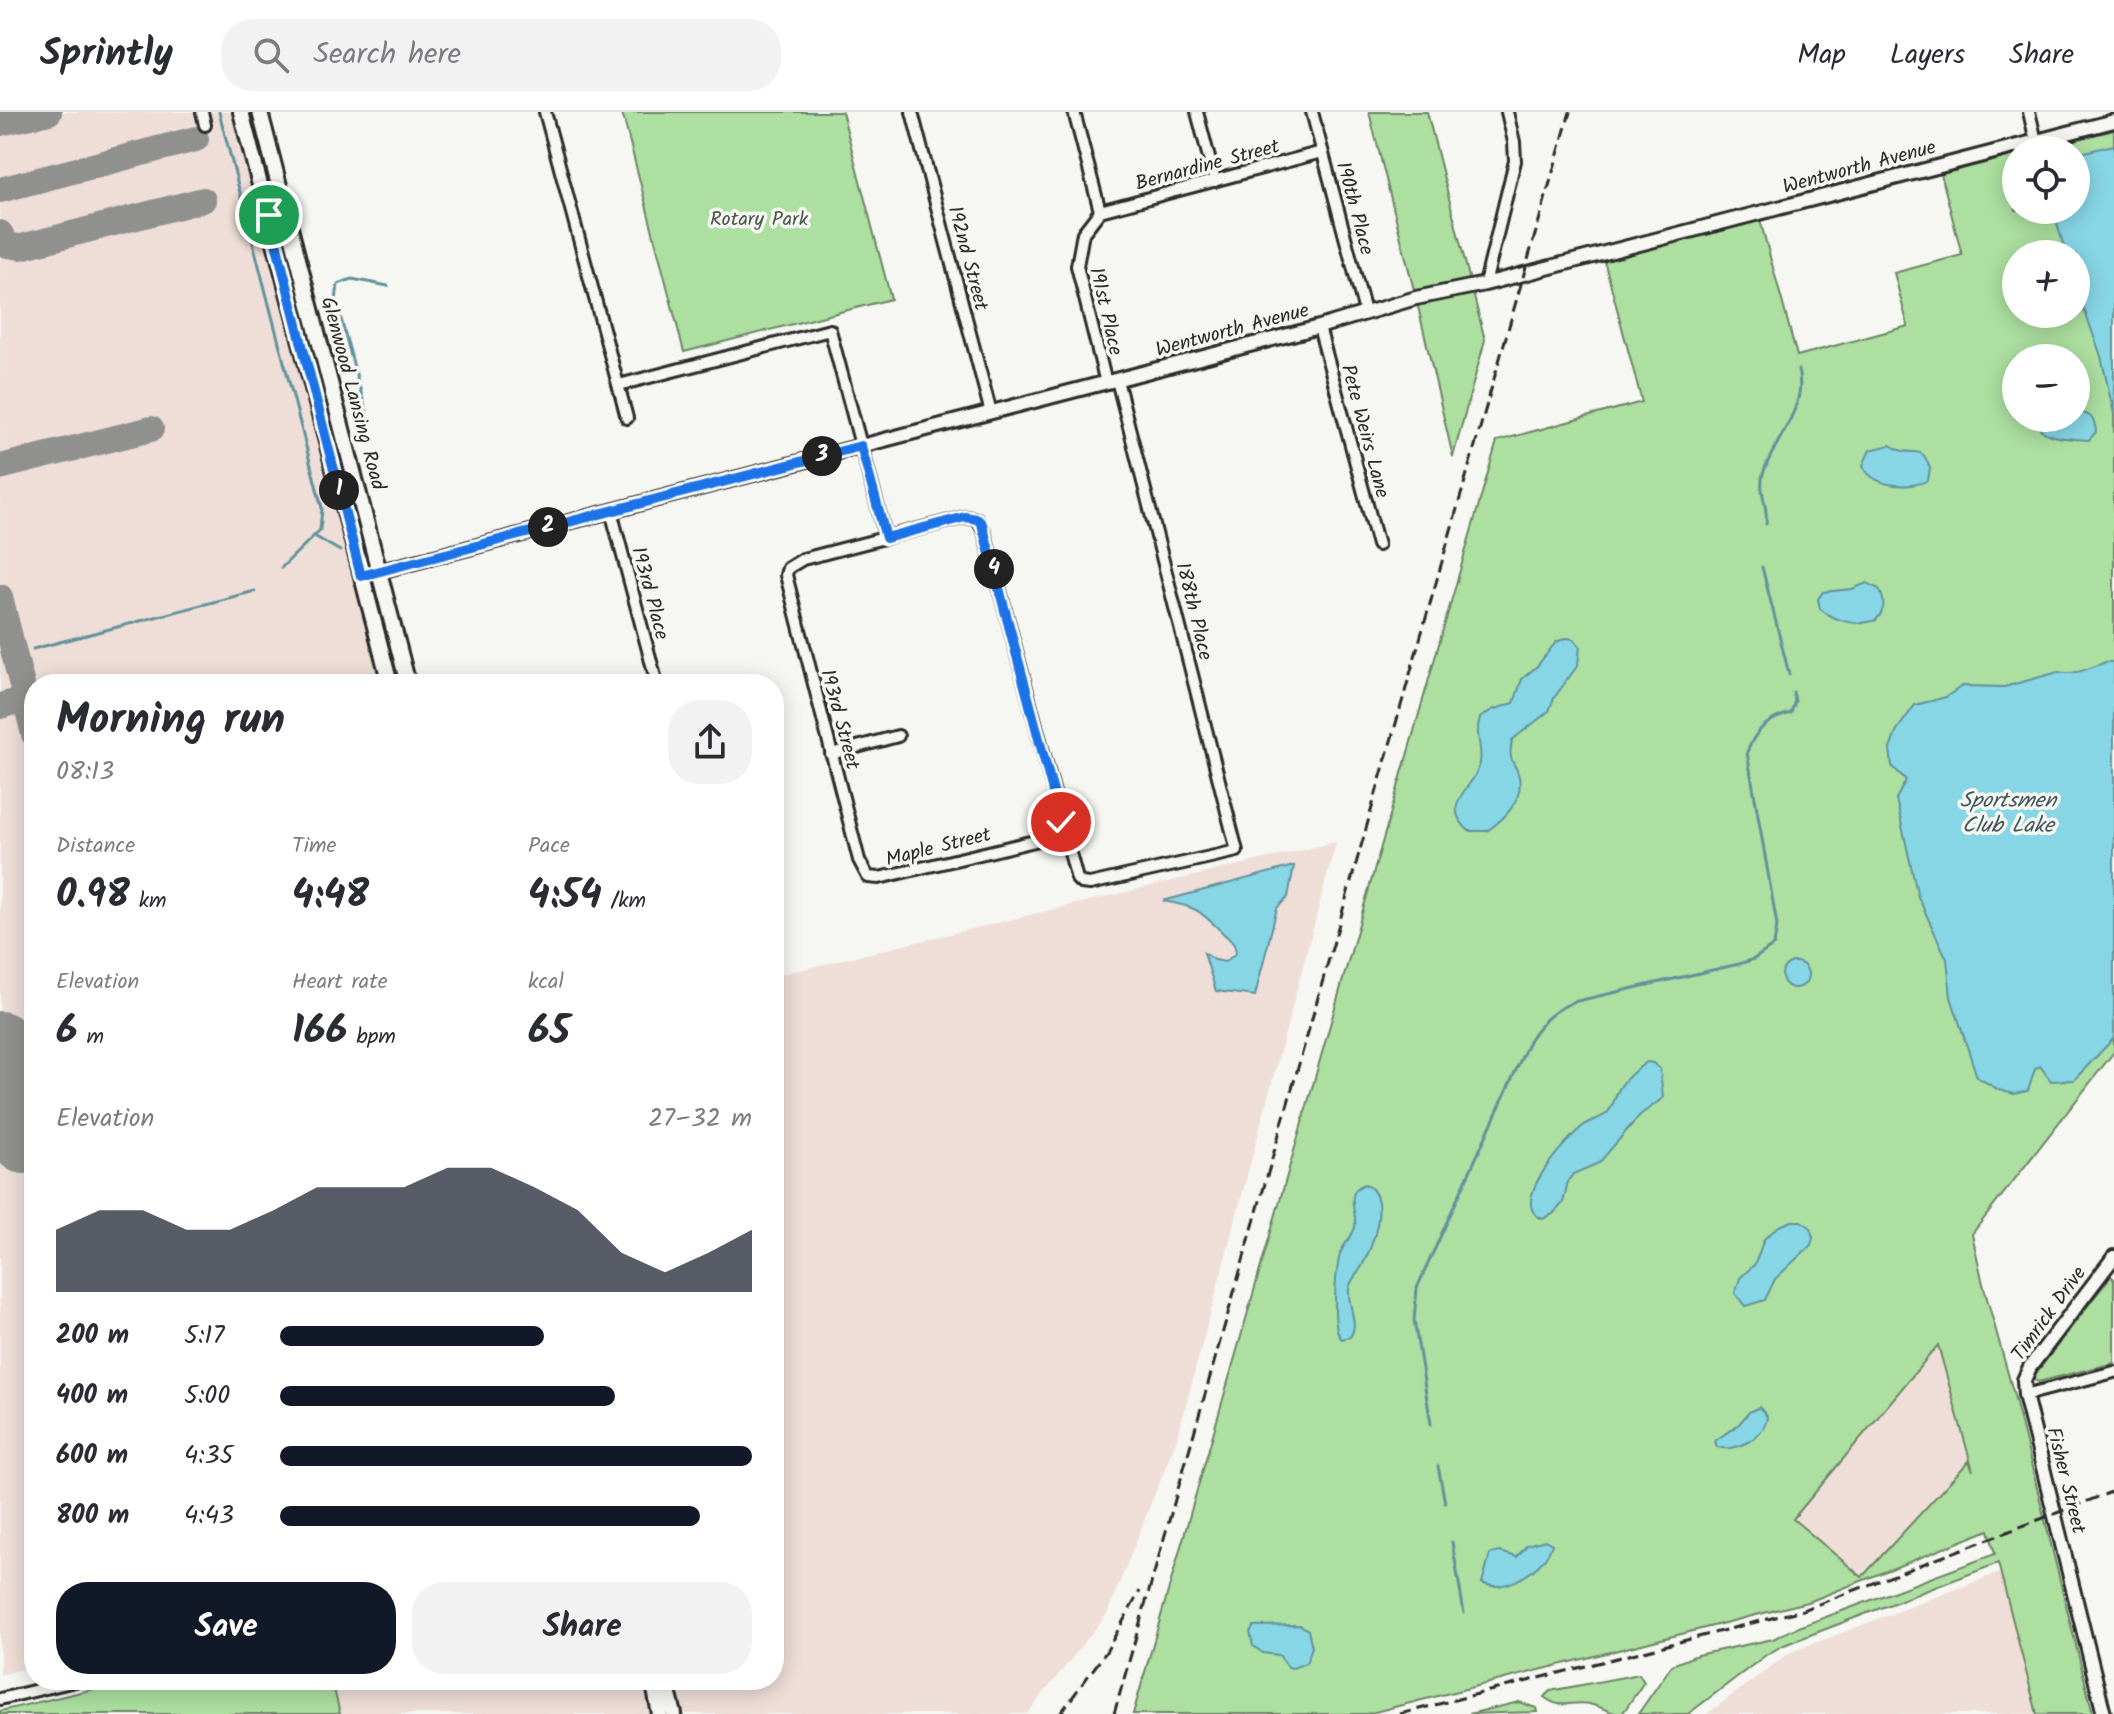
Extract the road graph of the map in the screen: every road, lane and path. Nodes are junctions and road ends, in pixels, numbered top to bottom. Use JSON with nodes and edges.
{"nodes":[{"id":1,"x":202,"y":112,"type":"edge"},
{"id":2,"x":241,"y":112,"type":"edge"},
{"id":3,"x":260,"y":112,"type":"edge"},
{"id":4,"x":545,"y":112,"type":"edge"},
{"id":5,"x":912,"y":112,"type":"edge"},
{"id":6,"x":1074,"y":112,"type":"edge"},
{"id":7,"x":1197,"y":112,"type":"edge"},
{"id":8,"x":1312,"y":112,"type":"edge"},
{"id":9,"x":1507,"y":112,"type":"edge"},
{"id":10,"x":2029,"y":112,"type":"edge"},
{"id":11,"x":2114,"y":121,"type":"edge"},
{"id":12,"x":205,"y":125,"type":"dead end"},
{"id":13,"x":2035,"y":136,"type":"edge"},
{"id":14,"x":2056,"y":136,"type":"edge"},
{"id":15,"x":2002,"y":150,"type":"edge"},
{"id":16,"x":1322,"y":152,"type":"junction"},
{"id":17,"x":1215,"y":181,"type":"junction"},
{"id":18,"x":1100,"y":211,"type":"junction"},
{"id":19,"x":1485,"y":284,"type":"junction"},
{"id":20,"x":1365,"y":312,"type":"junction"},
{"id":21,"x":1319,"y":327,"type":"junction"},
{"id":22,"x":1112,"y":381,"type":"junction"},
{"id":23,"x":619,"y":385,"type":"junction"},
{"id":24,"x":991,"y":413,"type":"junction"},
{"id":25,"x":627,"y":418,"type":"dead end"},
{"id":26,"x":861,"y":446,"type":"junction"},
{"id":27,"x":611,"y":511,"type":"junction"},
{"id":28,"x":886,"y":538,"type":"junction"},
{"id":29,"x":1378,"y":545,"type":"dead end"},
{"id":30,"x":380,"y":571,"type":"junction"},
{"id":31,"x":361,"y":576,"type":"junction"},
{"id":32,"x":387,"y":674,"type":"edge"},
{"id":33,"x":406,"y":674,"type":"edge"},
{"id":34,"x":654,"y":674,"type":"edge"},
{"id":35,"x":898,"y":736,"type":"dead end"},
{"id":36,"x":831,"y":754,"type":"junction"},
{"id":37,"x":1064,"y":834,"type":"junction"},
{"id":38,"x":868,"y":877,"type":"joint"},
{"id":39,"x":2114,"y":1257,"type":"edge"},
{"id":40,"x":2114,"y":1372,"type":"edge"},
{"id":41,"x":2025,"y":1395,"type":"junction"},
{"id":42,"x":37,"y":1690,"type":"edge"},
{"id":43,"x":655,"y":1690,"type":"edge"},
{"id":44,"x":668,"y":1690,"type":"edge"},
{"id":45,"x":0,"y":1699,"type":"edge"},
{"id":46,"x":660,"y":1714,"type":"edge"},
{"id":47,"x":674,"y":1714,"type":"edge"},
{"id":48,"x":2104,"y":1714,"type":"edge"}],
"edges":[{"from":1,"to":12,"type":"street"},
{"from":2,"to":31,"type":"main road","name":"Glenwood Lansing Road"},
{"from":3,"to":30,"type":"main road","name":"Glenwood Lansing Road"},
{"from":4,"to":23,"type":"street"},
{"from":5,"to":24,"type":"street","name":"192nd Street"},
{"from":6,"to":18,"type":"street"},
{"from":7,"to":17,"type":"street"},
{"from":8,"to":16,"type":"street","name":"190th Place"},
{"from":9,"to":19,"type":"street"},
{"from":10,"to":13,"type":"street"},
{"from":11,"to":14,"type":"street","name":"Wentworth Avenue"},
{"from":15,"to":19,"type":"street","name":"Wentworth Avenue"},
{"from":16,"to":17,"type":"street","name":"Bernardine Street"},
{"from":16,"to":20,"type":"street","name":"190th Place"},
{"from":17,"to":18,"type":"street","name":"Bernardine Street"},
{"from":18,"to":22,"type":"street","name":"191st Place"},
{"from":19,"to":20,"type":"street","name":"Wentworth Avenue"},
{"from":20,"to":21,"type":"street","name":"Wentworth Avenue"},
{"from":21,"to":22,"type":"street","name":"Wentworth Avenue"},
{"from":21,"to":29,"type":"street","name":"Pete Weirs Lane"},
{"from":22,"to":24,"type":"street","name":"Wentworth Avenue"},
{"from":22,"to":37,"type":"street","name":"188th Place"},
{"from":23,"to":25,"type":"street"},
{"from":23,"to":26,"type":"street"},
{"from":24,"to":26,"type":"street","name":"Wentworth Avenue"},
{"from":26,"to":27,"type":"street","name":"Wentworth Avenue"},
{"from":26,"to":28,"type":"street"},
{"from":27,"to":30,"type":"street","name":"Wentworth Avenue"},
{"from":27,"to":34,"type":"street","name":"193rd Place"},
{"from":28,"to":36,"type":"street","name":"193rd Street"},
{"from":28,"to":37,"type":"street"},
{"from":30,"to":31,"type":"street","name":"Wentworth Avenue"},
{"from":30,"to":33,"type":"main road","name":"Glenwood Lansing Road"},
{"from":31,"to":32,"type":"main road","name":"Glenwood Lansing Road"},
{"from":35,"to":36,"type":"street"},
{"from":36,"to":38,"type":"street","name":"193rd Street"},
{"from":37,"to":38,"type":"street","name":"Maple Street"},
{"from":39,"to":41,"type":"street","name":"Timrick Drive"},
{"from":40,"to":41,"type":"street"},
{"from":41,"to":48,"type":"street","name":"Fisher Street"},
{"from":42,"to":45,"type":"street"},
{"from":43,"to":46,"type":"main road"},
{"from":44,"to":47,"type":"main road"}]}
